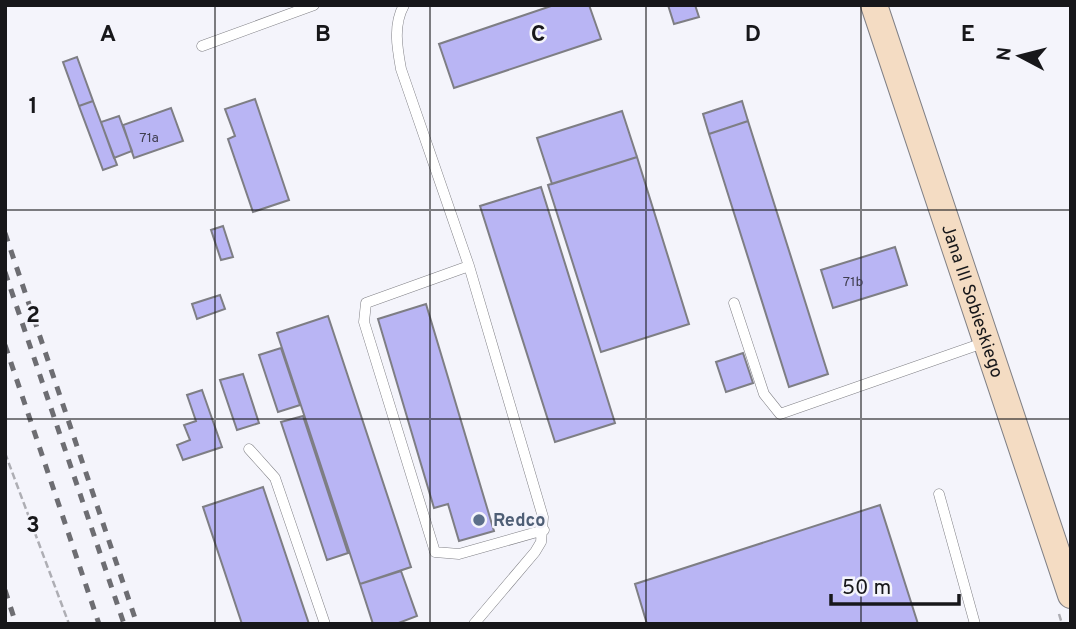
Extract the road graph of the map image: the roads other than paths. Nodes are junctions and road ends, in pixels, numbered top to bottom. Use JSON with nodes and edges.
{"nodes":[{"id":1,"x":314,"y":5,"type":"edge"},
{"id":2,"x":404,"y":5,"type":"edge"},
{"id":3,"x":874,"y":5,"type":"edge"},
{"id":4,"x":202,"y":46,"type":"dead end"},
{"id":5,"x":469,"y":266,"type":"junction"},
{"id":6,"x":734,"y":303,"type":"dead end"},
{"id":7,"x":986,"y":342,"type":"junction"},
{"id":8,"x":249,"y":449,"type":"dead end"},
{"id":9,"x":939,"y":494,"type":"dead end"},
{"id":10,"x":544,"y":530,"type":"junction"},
{"id":11,"x":1071,"y":595,"type":"edge"},
{"id":12,"x":325,"y":624,"type":"edge"},
{"id":13,"x":474,"y":624,"type":"edge"},
{"id":14,"x":975,"y":624,"type":"edge"}],
"edges":[{"from":1,"to":4,"type":"lane"},
{"from":2,"to":5,"type":"lane"},
{"from":3,"to":7,"type":"main road","name":"Jana III Sobieskiego"},
{"from":5,"to":10,"type":"lane"},
{"from":5,"to":10,"type":"lane"},
{"from":6,"to":7,"type":"lane"},
{"from":7,"to":11,"type":"main road","name":"Jana III Sobieskiego"},
{"from":8,"to":12,"type":"lane"},
{"from":9,"to":14,"type":"lane"},
{"from":10,"to":13,"type":"lane"}]}
